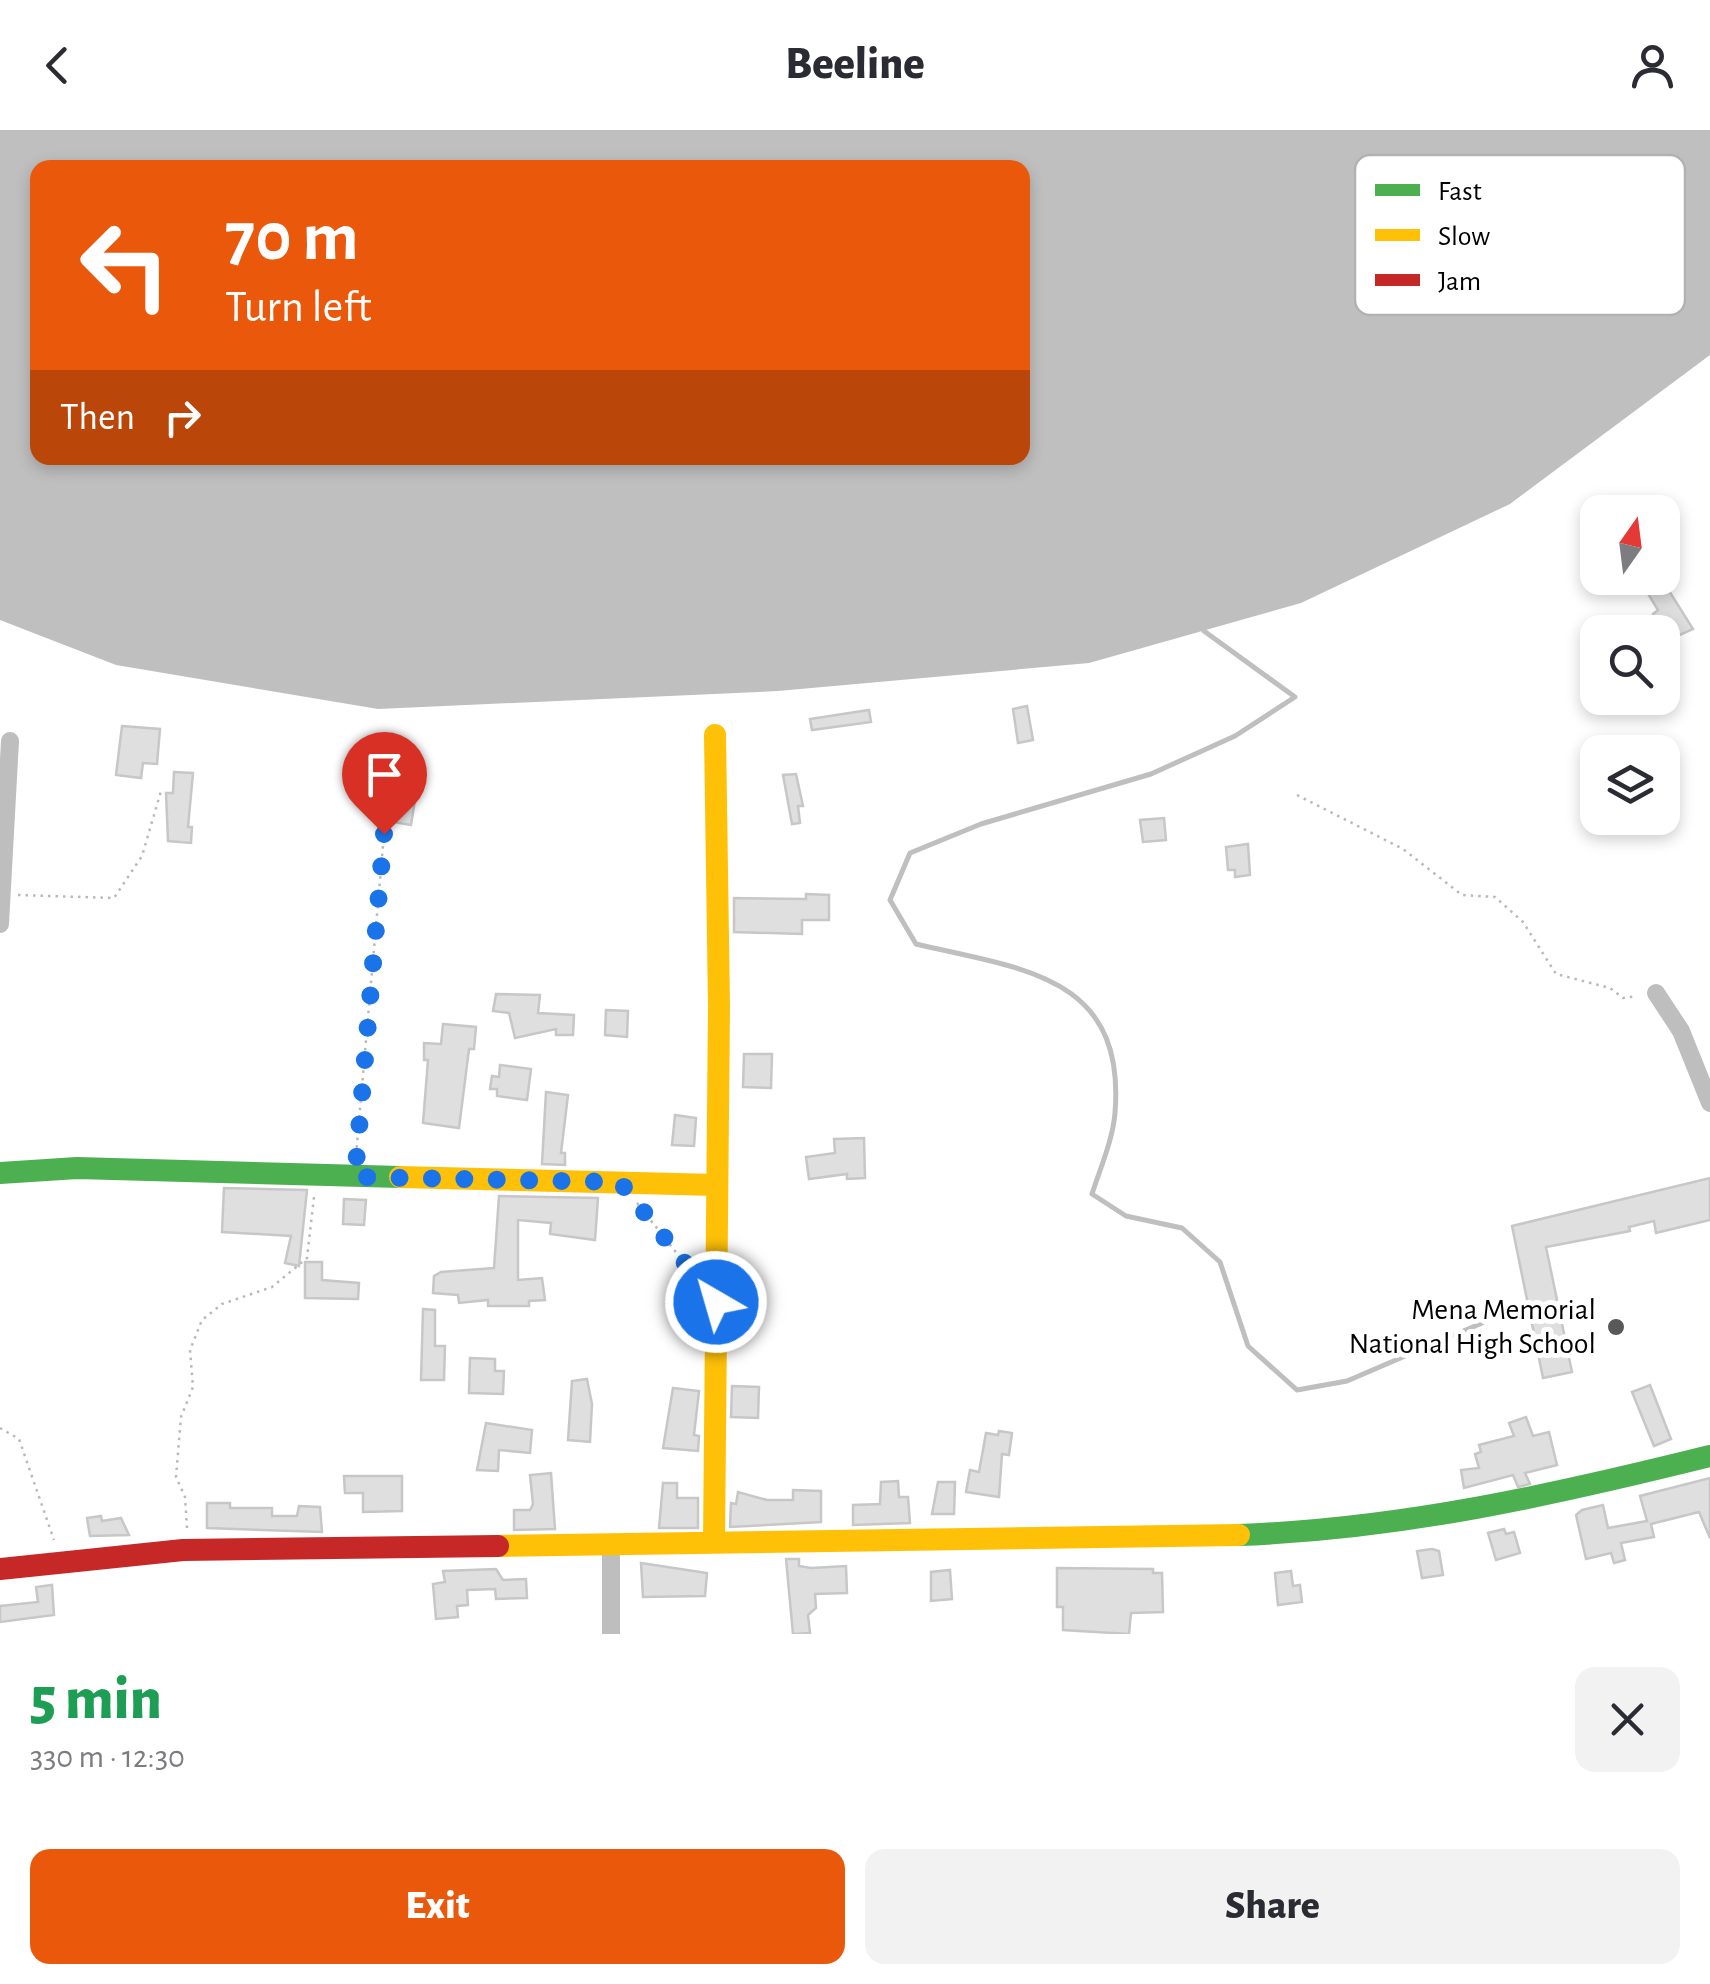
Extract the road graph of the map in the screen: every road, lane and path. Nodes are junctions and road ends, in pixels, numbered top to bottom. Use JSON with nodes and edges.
{"nodes":[{"id":1,"x":715,"y":735,"type":"dead end"},
{"id":2,"x":10,"y":741,"type":"dead end"},
{"id":3,"x":161,"y":792,"type":"dead end"},
{"id":4,"x":1297,"y":795,"type":"dead end"},
{"id":5,"x":384,"y":834,"type":"dead end"},
{"id":6,"x":2,"y":894,"type":"edge"},
{"id":7,"x":0,"y":924,"type":"edge"},
{"id":8,"x":1656,"y":993,"type":"joint"},
{"id":9,"x":1710,"y":1103,"type":"edge"},
{"id":10,"x":0,"y":1173,"type":"edge"},
{"id":11,"x":355,"y":1177,"type":"junction"},
{"id":12,"x":324,"y":1178,"type":"junction"},
{"id":13,"x":620,"y":1182,"type":"junction"},
{"id":14,"x":716,"y":1185,"type":"junction"},
{"id":15,"x":716,"y":1302,"type":"junction"},
{"id":16,"x":0,"y":1428,"type":"edge"},
{"id":17,"x":1710,"y":1456,"type":"edge"},
{"id":18,"x":714,"y":1542,"type":"junction"},
{"id":19,"x":611,"y":1544,"type":"junction"},
{"id":20,"x":183,"y":1550,"type":"junction"},
{"id":21,"x":60,"y":1562,"type":"junction"},
{"id":22,"x":0,"y":1569,"type":"edge"},
{"id":23,"x":611,"y":1634,"type":"edge"}],
"edges":[{"from":1,"to":14,"type":"street"},
{"from":2,"to":6,"type":"street"},
{"from":3,"to":6,"type":"path"},
{"from":4,"to":8,"type":"path"},
{"from":5,"to":11,"type":"path"},
{"from":6,"to":7,"type":"street"},
{"from":8,"to":9,"type":"street"},
{"from":10,"to":12,"type":"street"},
{"from":11,"to":12,"type":"street"},
{"from":11,"to":13,"type":"street"},
{"from":12,"to":20,"type":"path"},
{"from":13,"to":14,"type":"street"},
{"from":13,"to":15,"type":"path"},
{"from":14,"to":15,"type":"street"},
{"from":15,"to":18,"type":"street"},
{"from":16,"to":21,"type":"path"},
{"from":17,"to":18,"type":"street"},
{"from":18,"to":19,"type":"street"},
{"from":19,"to":20,"type":"street"},
{"from":19,"to":23,"type":"street"},
{"from":20,"to":21,"type":"street"},
{"from":21,"to":22,"type":"street"}]}
